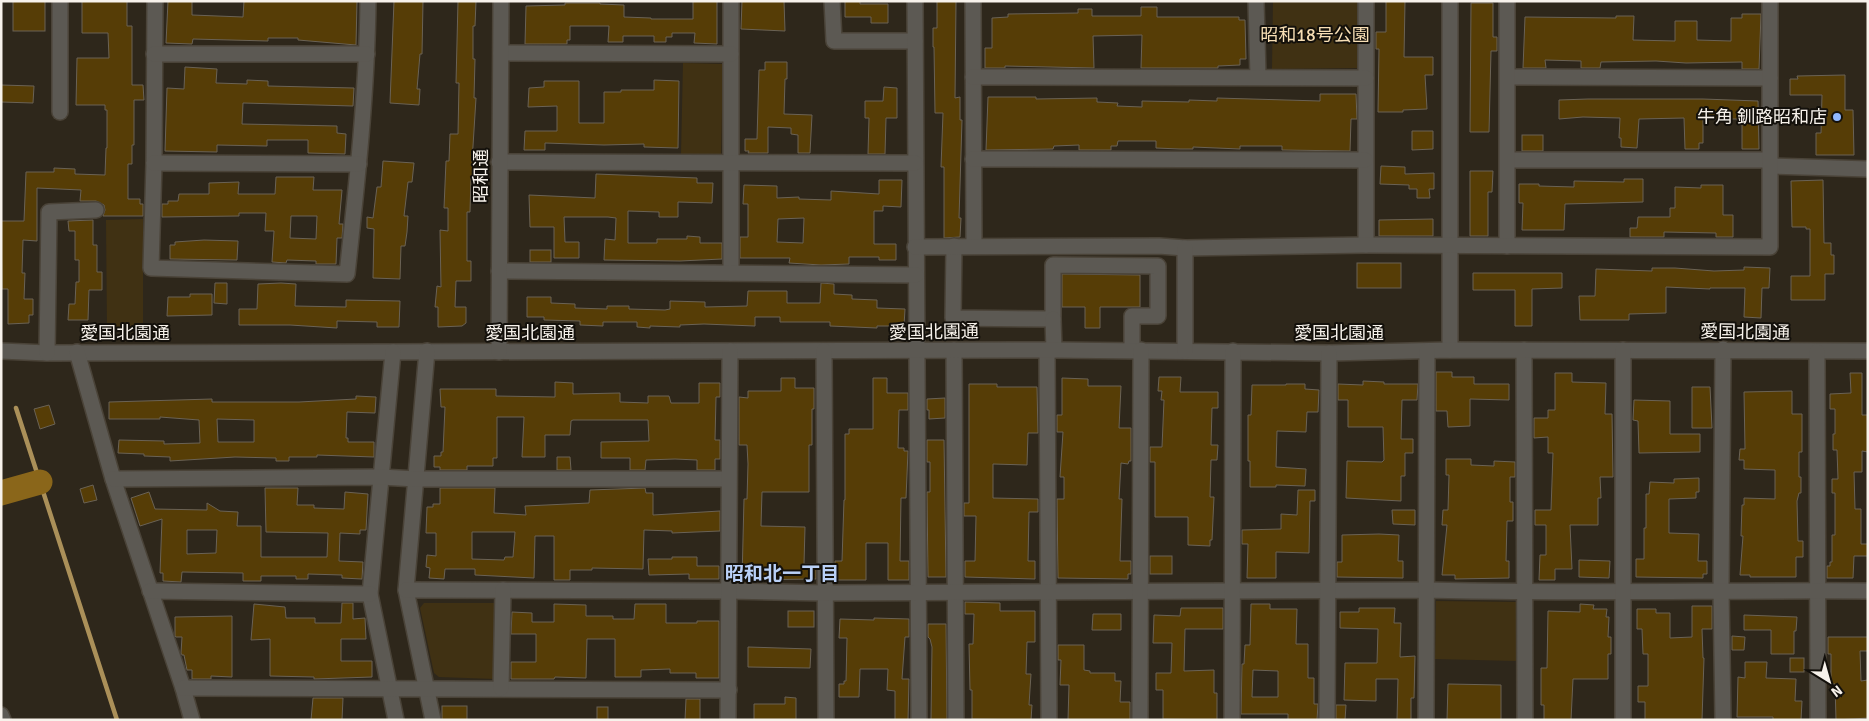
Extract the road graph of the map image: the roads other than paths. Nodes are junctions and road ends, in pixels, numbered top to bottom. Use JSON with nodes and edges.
{"nodes":[{"id":1,"x":60,"y":1,"type":"edge"},
{"id":2,"x":155,"y":1,"type":"edge"},
{"id":3,"x":368,"y":1,"type":"edge"},
{"id":4,"x":501,"y":1,"type":"edge"},
{"id":5,"x":731,"y":1,"type":"edge"},
{"id":6,"x":832,"y":1,"type":"edge"},
{"id":7,"x":915,"y":1,"type":"edge"},
{"id":8,"x":973,"y":1,"type":"edge"},
{"id":9,"x":1256,"y":1,"type":"edge"},
{"id":10,"x":1366,"y":1,"type":"edge"},
{"id":11,"x":1450,"y":1,"type":"edge"},
{"id":12,"x":1507,"y":1,"type":"edge"},
{"id":13,"x":1770,"y":1,"type":"edge"},
{"id":14,"x":915,"y":41,"type":"junction"},
{"id":15,"x":501,"y":53,"type":"junction"},
{"id":16,"x":154,"y":54,"type":"junction"},
{"id":17,"x":368,"y":54,"type":"junction"},
{"id":18,"x":731,"y":54,"type":"junction"},
{"id":19,"x":973,"y":77,"type":"junction"},
{"id":20,"x":1258,"y":77,"type":"junction"},
{"id":21,"x":1508,"y":77,"type":"junction"},
{"id":22,"x":1366,"y":78,"type":"junction"},
{"id":23,"x":1770,"y":78,"type":"junction"},
{"id":24,"x":60,"y":112,"type":"dead end"},
{"id":25,"x":973,"y":159,"type":"junction"},
{"id":26,"x":1365,"y":160,"type":"junction"},
{"id":27,"x":1508,"y":160,"type":"junction"},
{"id":28,"x":499,"y":162,"type":"junction"},
{"id":29,"x":154,"y":163,"type":"junction"},
{"id":30,"x":731,"y":163,"type":"junction"},
{"id":31,"x":915,"y":163,"type":"junction"},
{"id":32,"x":1770,"y":163,"type":"junction"},
{"id":33,"x":359,"y":164,"type":"junction"},
{"id":34,"x":1868,"y":169,"type":"edge"},
{"id":35,"x":96,"y":210,"type":"dead end"},
{"id":36,"x":915,"y":246,"type":"junction"},
{"id":37,"x":954,"y":246,"type":"junction"},
{"id":38,"x":974,"y":246,"type":"junction"},
{"id":39,"x":1054,"y":246,"type":"junction"},
{"id":40,"x":1158,"y":246,"type":"junction"},
{"id":41,"x":1366,"y":246,"type":"junction"},
{"id":42,"x":1507,"y":246,"type":"junction"},
{"id":43,"x":1450,"y":247,"type":"junction"},
{"id":44,"x":1185,"y":248,"type":"junction"},
{"id":45,"x":1053,"y":265,"type":"junction"},
{"id":46,"x":1158,"y":266,"type":"junction"},
{"id":47,"x":499,"y":271,"type":"junction"},
{"id":48,"x":731,"y":273,"type":"junction"},
{"id":49,"x":916,"y":275,"type":"junction"},
{"id":50,"x":1053,"y":319,"type":"junction"},
{"id":51,"x":954,"y":350,"type":"junction"},
{"id":52,"x":1050,"y":350,"type":"junction"},
{"id":53,"x":1137,"y":350,"type":"junction"},
{"id":54,"x":1450,"y":350,"type":"junction"},
{"id":55,"x":1524,"y":350,"type":"junction"},
{"id":56,"x":1624,"y":350,"type":"junction"},
{"id":57,"x":1723,"y":350,"type":"junction"},
{"id":58,"x":1,"y":351,"type":"edge"},
{"id":59,"x":427,"y":351,"type":"junction"},
{"id":60,"x":730,"y":351,"type":"junction"},
{"id":61,"x":824,"y":351,"type":"junction"},
{"id":62,"x":917,"y":351,"type":"junction"},
{"id":63,"x":1185,"y":351,"type":"junction"},
{"id":64,"x":1233,"y":351,"type":"junction"},
{"id":65,"x":1427,"y":351,"type":"junction"},
{"id":66,"x":1868,"y":351,"type":"edge"},
{"id":67,"x":77,"y":352,"type":"junction"},
{"id":68,"x":393,"y":352,"type":"junction"},
{"id":69,"x":499,"y":352,"type":"junction"},
{"id":70,"x":1817,"y":352,"type":"junction"},
{"id":71,"x":48,"y":353,"type":"junction"},
{"id":72,"x":1329,"y":353,"type":"junction"},
{"id":73,"x":381,"y":477,"type":"junction"},
{"id":74,"x":113,"y":479,"type":"junction"},
{"id":75,"x":416,"y":479,"type":"junction"},
{"id":76,"x":728,"y":479,"type":"junction"},
{"id":77,"x":406,"y":590,"type":"junction"},
{"id":78,"x":503,"y":590,"type":"junction"},
{"id":79,"x":1427,"y":590,"type":"junction"},
{"id":80,"x":1721,"y":590,"type":"junction"},
{"id":81,"x":150,"y":591,"type":"junction"},
{"id":82,"x":729,"y":591,"type":"junction"},
{"id":83,"x":1233,"y":591,"type":"junction"},
{"id":84,"x":1328,"y":591,"type":"junction"},
{"id":85,"x":1817,"y":591,"type":"junction"},
{"id":86,"x":1868,"y":591,"type":"edge"},
{"id":87,"x":918,"y":592,"type":"junction"},
{"id":88,"x":955,"y":592,"type":"junction"},
{"id":89,"x":1047,"y":592,"type":"junction"},
{"id":90,"x":1140,"y":592,"type":"junction"},
{"id":91,"x":825,"y":593,"type":"junction"},
{"id":92,"x":1525,"y":593,"type":"junction"},
{"id":93,"x":1623,"y":593,"type":"junction"},
{"id":94,"x":370,"y":594,"type":"junction"},
{"id":95,"x":183,"y":688,"type":"junction"},
{"id":96,"x":427,"y":688,"type":"junction"},
{"id":97,"x":501,"y":688,"type":"junction"},
{"id":98,"x":390,"y":689,"type":"junction"},
{"id":99,"x":729,"y":690,"type":"junction"},
{"id":100,"x":1,"y":715,"type":"edge"},
{"id":101,"x":3,"y":720,"type":"edge"},
{"id":102,"x":192,"y":720,"type":"edge"},
{"id":103,"x":396,"y":720,"type":"edge"},
{"id":104,"x":433,"y":720,"type":"edge"},
{"id":105,"x":728,"y":720,"type":"edge"},
{"id":106,"x":826,"y":720,"type":"edge"},
{"id":107,"x":919,"y":720,"type":"edge"},
{"id":108,"x":956,"y":720,"type":"edge"},
{"id":109,"x":1048,"y":720,"type":"edge"},
{"id":110,"x":1140,"y":720,"type":"edge"},
{"id":111,"x":1232,"y":720,"type":"edge"},
{"id":112,"x":1327,"y":720,"type":"edge"},
{"id":113,"x":1426,"y":720,"type":"edge"},
{"id":114,"x":1525,"y":720,"type":"edge"},
{"id":115,"x":1623,"y":720,"type":"edge"},
{"id":116,"x":1723,"y":720,"type":"edge"},
{"id":117,"x":1818,"y":720,"type":"edge"}],
"edges":[{"from":1,"to":24,"type":"street"},
{"from":2,"to":16,"type":"street"},
{"from":3,"to":17,"type":"street"},
{"from":4,"to":15,"type":"street","name":"昭和通"},
{"from":5,"to":18,"type":"street"},
{"from":6,"to":14,"type":"street"},
{"from":7,"to":14,"type":"street"},
{"from":8,"to":19,"type":"street"},
{"from":9,"to":20,"type":"street"},
{"from":10,"to":22,"type":"street"},
{"from":11,"to":43,"type":"street"},
{"from":12,"to":21,"type":"street"},
{"from":13,"to":23,"type":"street"},
{"from":14,"to":31,"type":"street"},
{"from":15,"to":18,"type":"street"},
{"from":15,"to":28,"type":"street","name":"昭和通"},
{"from":16,"to":17,"type":"street"},
{"from":16,"to":29,"type":"street"},
{"from":17,"to":33,"type":"street"},
{"from":18,"to":30,"type":"street"},
{"from":19,"to":20,"type":"street"},
{"from":19,"to":25,"type":"street"},
{"from":20,"to":22,"type":"street"},
{"from":21,"to":23,"type":"street"},
{"from":21,"to":27,"type":"street"},
{"from":22,"to":26,"type":"street"},
{"from":23,"to":32,"type":"street"},
{"from":25,"to":26,"type":"street"},
{"from":25,"to":38,"type":"street"},
{"from":26,"to":41,"type":"street"},
{"from":27,"to":32,"type":"street"},
{"from":27,"to":42,"type":"street"},
{"from":28,"to":30,"type":"street"},
{"from":28,"to":47,"type":"street","name":"昭和通"},
{"from":29,"to":33,"type":"street"},
{"from":29,"to":33,"type":"street"},
{"from":30,"to":31,"type":"street"},
{"from":30,"to":48,"type":"street"},
{"from":31,"to":36,"type":"street"},
{"from":32,"to":34,"type":"street"},
{"from":32,"to":42,"type":"street"},
{"from":35,"to":71,"type":"street"},
{"from":36,"to":37,"type":"street"},
{"from":36,"to":49,"type":"street"},
{"from":37,"to":38,"type":"street"},
{"from":37,"to":50,"type":"street"},
{"from":38,"to":39,"type":"street"},
{"from":39,"to":40,"type":"street"},
{"from":39,"to":45,"type":"street"},
{"from":40,"to":44,"type":"street"},
{"from":40,"to":46,"type":"street"},
{"from":41,"to":43,"type":"street"},
{"from":41,"to":44,"type":"street"},
{"from":42,"to":43,"type":"street"},
{"from":43,"to":54,"type":"street"},
{"from":44,"to":63,"type":"street"},
{"from":45,"to":46,"type":"street"},
{"from":45,"to":50,"type":"street"},
{"from":46,"to":53,"type":"street"},
{"from":47,"to":48,"type":"street"},
{"from":47,"to":69,"type":"street","name":"昭和通"},
{"from":48,"to":49,"type":"street"},
{"from":49,"to":62,"type":"street"},
{"from":50,"to":52,"type":"street"},
{"from":51,"to":52,"type":"street","name":"愛国北園通"},
{"from":51,"to":62,"type":"street","name":"愛国北園通"},
{"from":51,"to":88,"type":"street"},
{"from":52,"to":53,"type":"street","name":"愛国北園通"},
{"from":52,"to":89,"type":"street"},
{"from":53,"to":63,"type":"street","name":"愛国北園通"},
{"from":53,"to":90,"type":"street"},
{"from":54,"to":55,"type":"street","name":"愛国北園通"},
{"from":54,"to":65,"type":"street","name":"愛国北園通"},
{"from":55,"to":56,"type":"street","name":"愛国北園通"},
{"from":55,"to":92,"type":"street"},
{"from":56,"to":57,"type":"street","name":"愛国北園通"},
{"from":56,"to":93,"type":"street"},
{"from":57,"to":70,"type":"street","name":"愛国北園通"},
{"from":57,"to":80,"type":"street"},
{"from":58,"to":71,"type":"street","name":"愛国北園通"},
{"from":59,"to":68,"type":"street","name":"愛国北園通"},
{"from":59,"to":69,"type":"street","name":"愛国北園通"},
{"from":59,"to":75,"type":"street"},
{"from":60,"to":61,"type":"street","name":"愛国北園通"},
{"from":60,"to":69,"type":"street","name":"愛国北園通"},
{"from":60,"to":76,"type":"street"},
{"from":61,"to":62,"type":"street","name":"愛国北園通"},
{"from":61,"to":91,"type":"street"},
{"from":62,"to":87,"type":"street"},
{"from":63,"to":64,"type":"street","name":"愛国北園通"},
{"from":64,"to":72,"type":"street","name":"愛国北園通"},
{"from":64,"to":83,"type":"street"},
{"from":65,"to":72,"type":"street","name":"愛国北園通"},
{"from":65,"to":79,"type":"street"},
{"from":66,"to":70,"type":"street","name":"愛国北園通"},
{"from":67,"to":68,"type":"street","name":"愛国北園通"},
{"from":67,"to":71,"type":"street","name":"愛国北園通"},
{"from":67,"to":74,"type":"street"},
{"from":68,"to":73,"type":"street"},
{"from":70,"to":85,"type":"street"},
{"from":72,"to":84,"type":"street"},
{"from":73,"to":74,"type":"street"},
{"from":73,"to":75,"type":"street"},
{"from":73,"to":94,"type":"street"},
{"from":74,"to":81,"type":"street"},
{"from":75,"to":76,"type":"street"},
{"from":75,"to":77,"type":"street"},
{"from":76,"to":82,"type":"street"},
{"from":77,"to":78,"type":"street"},
{"from":77,"to":96,"type":"street"},
{"from":78,"to":82,"type":"street"},
{"from":78,"to":97,"type":"street"},
{"from":79,"to":84,"type":"street"},
{"from":79,"to":92,"type":"street"},
{"from":79,"to":113,"type":"street"},
{"from":80,"to":85,"type":"street"},
{"from":80,"to":93,"type":"street"},
{"from":80,"to":116,"type":"street"},
{"from":81,"to":94,"type":"street"},
{"from":81,"to":95,"type":"street"},
{"from":82,"to":91,"type":"street"},
{"from":82,"to":99,"type":"street"},
{"from":83,"to":84,"type":"street"},
{"from":83,"to":90,"type":"street"},
{"from":83,"to":111,"type":"street"},
{"from":84,"to":112,"type":"street"},
{"from":85,"to":86,"type":"street"},
{"from":85,"to":117,"type":"street"},
{"from":87,"to":88,"type":"street"},
{"from":87,"to":91,"type":"street"},
{"from":87,"to":107,"type":"street"},
{"from":88,"to":89,"type":"street"},
{"from":88,"to":108,"type":"street"},
{"from":89,"to":90,"type":"street"},
{"from":89,"to":109,"type":"street"},
{"from":90,"to":110,"type":"street"},
{"from":91,"to":106,"type":"street"},
{"from":92,"to":93,"type":"street"},
{"from":92,"to":114,"type":"street"},
{"from":93,"to":115,"type":"street"},
{"from":94,"to":98,"type":"street"},
{"from":95,"to":98,"type":"street"},
{"from":95,"to":102,"type":"street"},
{"from":96,"to":97,"type":"street"},
{"from":96,"to":98,"type":"street"},
{"from":96,"to":104,"type":"street"},
{"from":97,"to":99,"type":"street"},
{"from":98,"to":103,"type":"street"},
{"from":99,"to":105,"type":"street"},
{"from":100,"to":101,"type":"street"}]}
